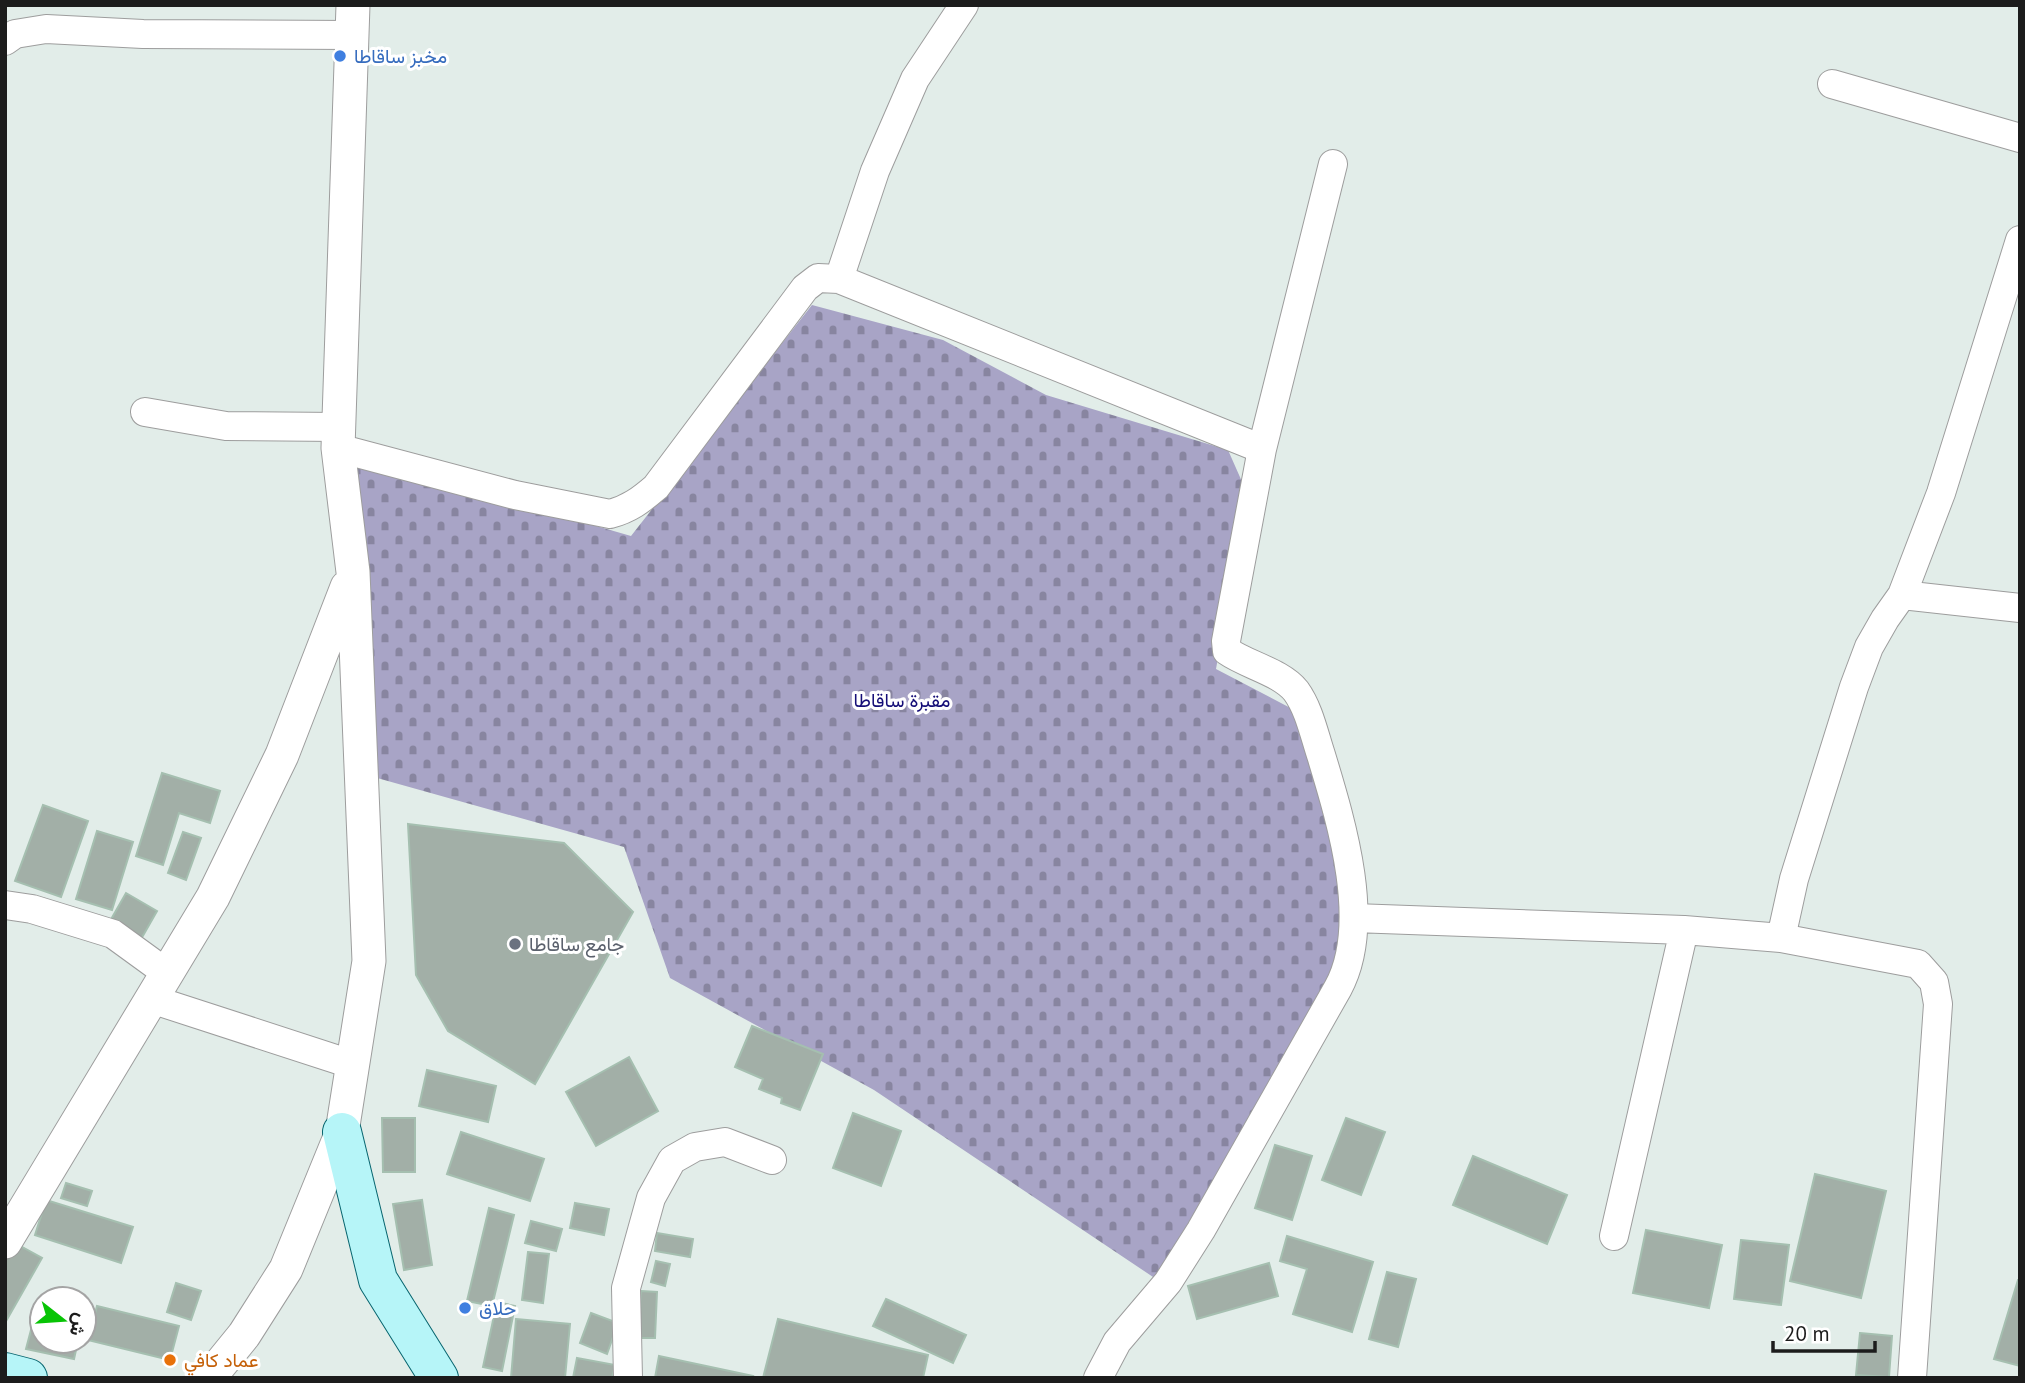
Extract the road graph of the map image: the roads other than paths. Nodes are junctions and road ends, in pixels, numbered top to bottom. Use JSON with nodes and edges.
{"nodes":[{"id":1,"x":964,"y":5,"type":"edge"},
{"id":2,"x":353,"y":20,"type":"edge"},
{"id":3,"x":5,"y":41,"type":"edge"},
{"id":4,"x":1832,"y":84,"type":"dead end"},
{"id":5,"x":2020,"y":138,"type":"edge"},
{"id":6,"x":1333,"y":164,"type":"dead end"},
{"id":7,"x":2020,"y":240,"type":"edge"},
{"id":8,"x":839,"y":279,"type":"junction"},
{"id":9,"x":145,"y":412,"type":"dead end"},
{"id":10,"x":338,"y":438,"type":"junction"},
{"id":11,"x":1262,"y":449,"type":"junction"},
{"id":12,"x":353,"y":572,"type":"junction"},
{"id":13,"x":1902,"y":595,"type":"junction"},
{"id":14,"x":2020,"y":608,"type":"edge"},
{"id":15,"x":5,"y":905,"type":"edge"},
{"id":16,"x":1354,"y":918,"type":"junction"},
{"id":17,"x":1684,"y":930,"type":"junction"},
{"id":18,"x":1781,"y":938,"type":"junction"},
{"id":19,"x":159,"y":986,"type":"junction"},
{"id":20,"x":354,"y":1065,"type":"junction"},
{"id":21,"x":342,"y":1132,"type":"junction"},
{"id":22,"x":772,"y":1160,"type":"dead end"},
{"id":23,"x":1614,"y":1236,"type":"dead end"},
{"id":24,"x":5,"y":1242,"type":"edge"},
{"id":25,"x":5,"y":1372,"type":"edge"},
{"id":26,"x":28,"y":1378,"type":"edge"},
{"id":27,"x":209,"y":1378,"type":"edge"},
{"id":28,"x":439,"y":1378,"type":"edge"},
{"id":29,"x":628,"y":1378,"type":"edge"},
{"id":30,"x":1098,"y":1378,"type":"edge"},
{"id":31,"x":1912,"y":1378,"type":"edge"}],
"edges":[{"from":1,"to":8,"type":"street"},
{"from":2,"to":3,"type":"street"},
{"from":2,"to":10,"type":"street"},
{"from":4,"to":5,"type":"street"},
{"from":6,"to":11,"type":"street"},
{"from":7,"to":13,"type":"street"},
{"from":8,"to":10,"type":"street"},
{"from":8,"to":11,"type":"street"},
{"from":9,"to":10,"type":"street"},
{"from":10,"to":12,"type":"street"},
{"from":11,"to":16,"type":"street"},
{"from":12,"to":19,"type":"street"},
{"from":12,"to":20,"type":"street"},
{"from":13,"to":14,"type":"street"},
{"from":13,"to":18,"type":"street"},
{"from":15,"to":19,"type":"street"},
{"from":16,"to":17,"type":"street"},
{"from":16,"to":30,"type":"street"},
{"from":17,"to":18,"type":"street"},
{"from":17,"to":23,"type":"street"},
{"from":18,"to":31,"type":"street"},
{"from":19,"to":20,"type":"street"},
{"from":19,"to":24,"type":"street"},
{"from":20,"to":21,"type":"street"},
{"from":21,"to":27,"type":"street"},
{"from":21,"to":28,"type":"main road"},
{"from":22,"to":29,"type":"street"},
{"from":25,"to":26,"type":"main road"}]}
